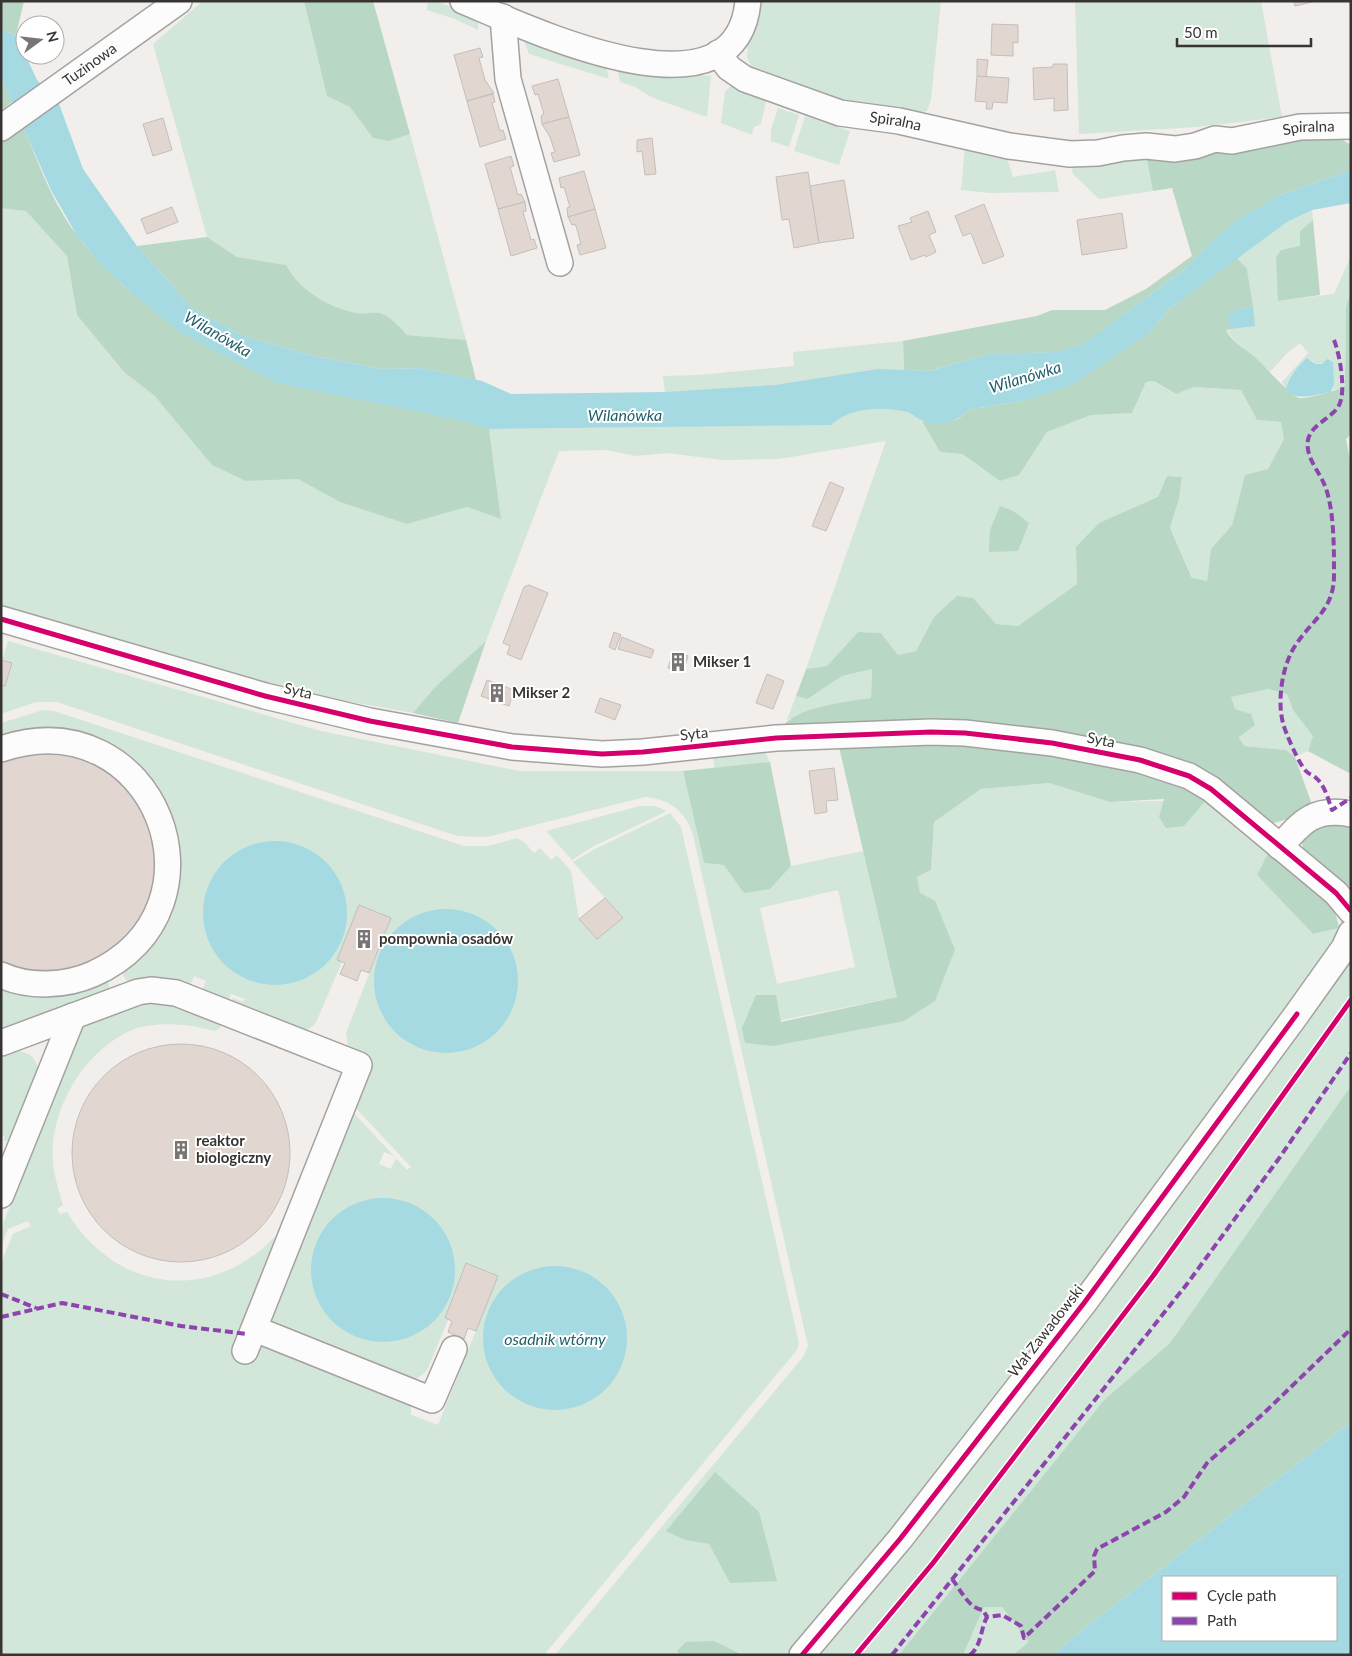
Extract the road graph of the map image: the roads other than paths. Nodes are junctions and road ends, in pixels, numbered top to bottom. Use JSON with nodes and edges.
{"nodes":[{"id":1,"x":179,"y":1,"type":"edge"},
{"id":2,"x":463,"y":1,"type":"edge"},
{"id":3,"x":748,"y":1,"type":"edge"},
{"id":4,"x":503,"y":17,"type":"junction"},
{"id":5,"x":718,"y":53,"type":"junction"},
{"id":6,"x":6,"y":125,"type":"edge"},
{"id":7,"x":1351,"y":126,"type":"edge"},
{"id":8,"x":560,"y":263,"type":"dead end"},
{"id":9,"x":1,"y":619,"type":"edge"},
{"id":10,"x":1,"y":749,"type":"edge"},
{"id":11,"x":1351,"y":814,"type":"edge"},
{"id":12,"x":1280,"y":846,"type":"junction"},
{"id":13,"x":1351,"y":911,"type":"edge"},
{"id":14,"x":1351,"y":934,"type":"edge"},
{"id":15,"x":113,"y":964,"type":"junction"},
{"id":16,"x":1,"y":975,"type":"edge"},
{"id":17,"x":122,"y":997,"type":"junction"},
{"id":18,"x":73,"y":1016,"type":"junction"},
{"id":19,"x":1,"y":1043,"type":"edge"},
{"id":20,"x":1,"y":1194,"type":"edge"},
{"id":21,"x":454,"y":1349,"type":"dead end"},
{"id":22,"x":802,"y":1655,"type":"edge"}],
"edges":[{"from":1,"to":6,"type":"street","name":"Tuzinowa"},
{"from":2,"to":4,"type":"street"},
{"from":3,"to":5,"type":"street"},
{"from":4,"to":5,"type":"street"},
{"from":4,"to":8,"type":"street"},
{"from":5,"to":7,"type":"street","name":"Spiralna"},
{"from":9,"to":12,"type":"street","name":"Syta"},
{"from":10,"to":15,"type":"street"},
{"from":11,"to":12,"type":"street"},
{"from":12,"to":13,"type":"street","name":"Syta"},
{"from":14,"to":22,"type":"street","name":"Wał Zawadowski"},
{"from":15,"to":16,"type":"street"},
{"from":15,"to":17,"type":"street"},
{"from":17,"to":18,"type":"street"},
{"from":17,"to":21,"type":"street"},
{"from":18,"to":19,"type":"street"},
{"from":18,"to":20,"type":"street"}]}
